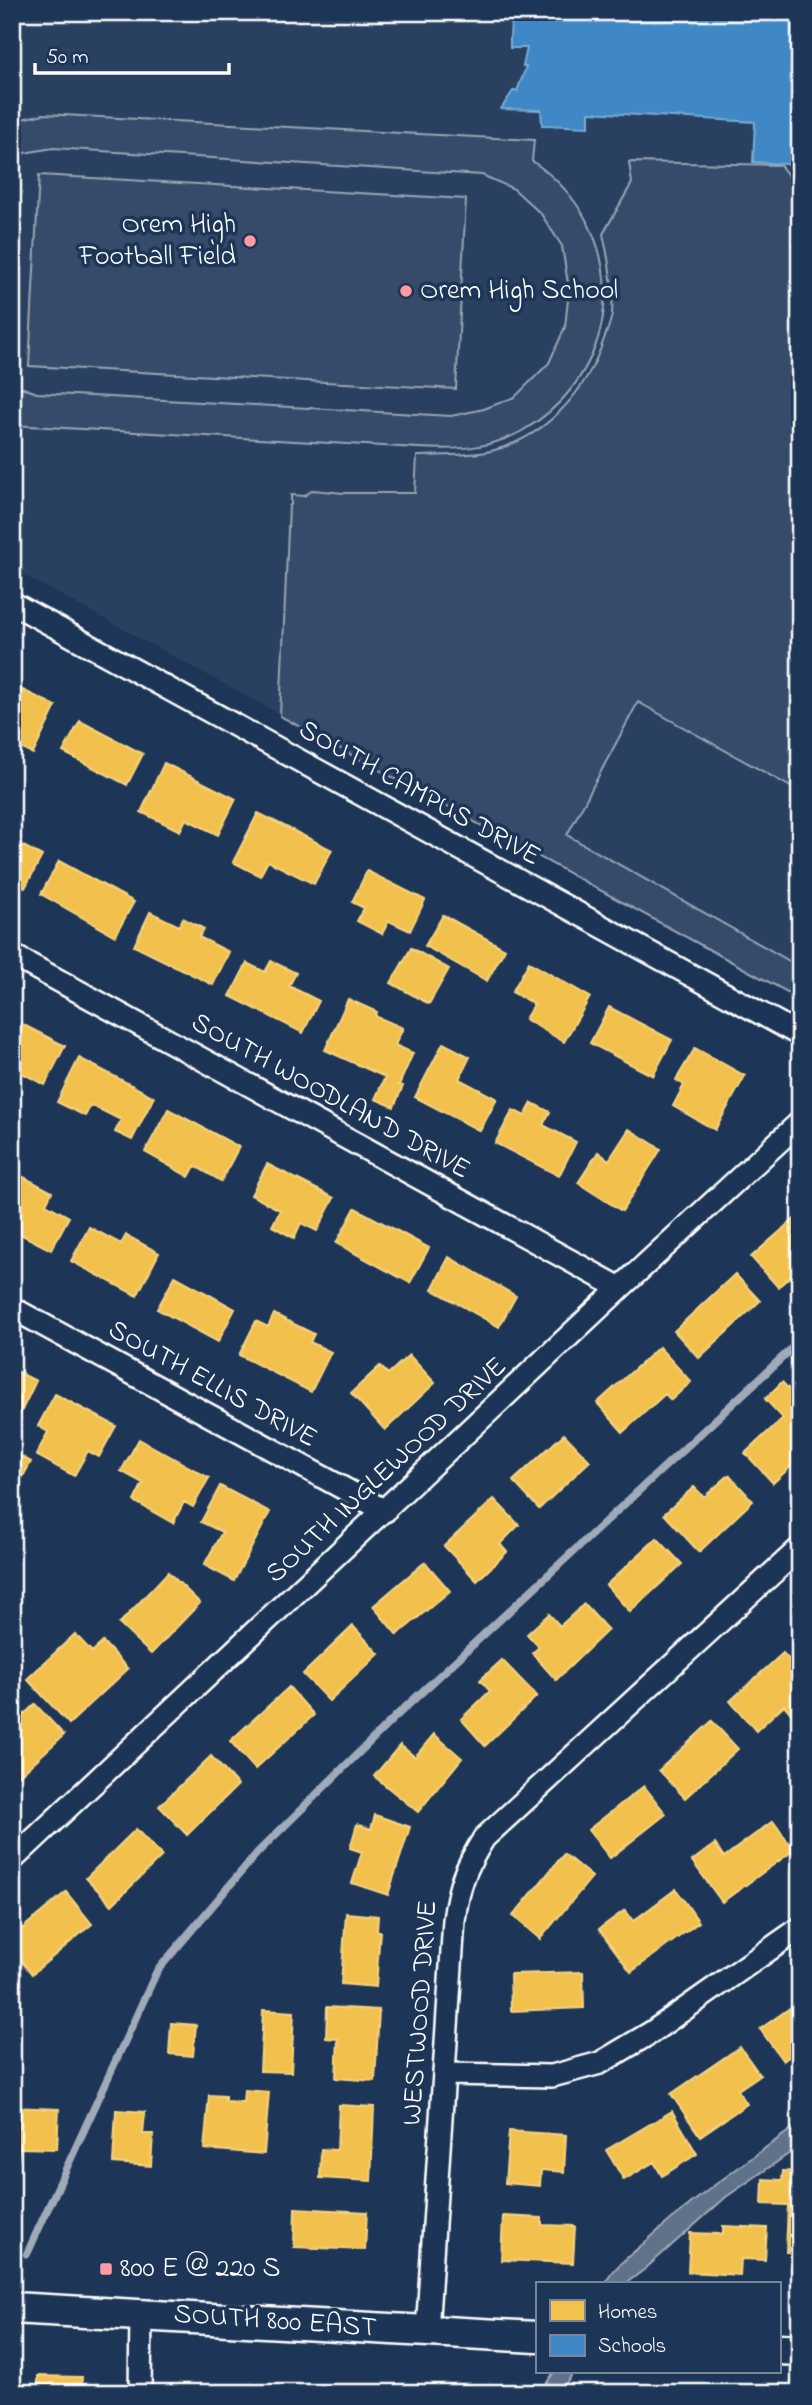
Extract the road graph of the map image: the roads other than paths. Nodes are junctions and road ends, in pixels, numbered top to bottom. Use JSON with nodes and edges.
{"nodes":[{"id":1,"x":12,"y":603,"type":"edge"},
{"id":2,"x":12,"y":955,"type":"edge"},
{"id":3,"x":800,"y":1035,"type":"edge"},
{"id":4,"x":800,"y":1122,"type":"edge"},
{"id":5,"x":620,"y":1288,"type":"junction"},
{"id":6,"x":12,"y":1308,"type":"edge"},
{"id":7,"x":385,"y":1511,"type":"junction"},
{"id":8,"x":800,"y":1548,"type":"edge"},
{"id":9,"x":12,"y":1860,"type":"edge"},
{"id":10,"x":800,"y":1928,"type":"edge"},
{"id":11,"x":444,"y":2074,"type":"junction"},
{"id":12,"x":12,"y":2308,"type":"edge"},
{"id":13,"x":141,"y":2314,"type":"junction"},
{"id":14,"x":427,"y":2332,"type":"junction"},
{"id":15,"x":536,"y":2337,"type":"edge"},
{"id":16,"x":780,"y":2349,"type":"edge"},
{"id":17,"x":800,"y":2350,"type":"edge"},
{"id":18,"x":140,"y":2393,"type":"edge"}],
"edges":[{"from":1,"to":3,"type":"street","name":"SOUTH CAMPUS DRIVE"},
{"from":2,"to":5,"type":"street","name":"SOUTH WOODLAND DRIVE"},
{"from":4,"to":5,"type":"street","name":"SOUTH INGLEWOOD DRIVE"},
{"from":5,"to":7,"type":"street","name":"SOUTH INGLEWOOD DRIVE"},
{"from":6,"to":7,"type":"street","name":"SOUTH ELLIS DRIVE"},
{"from":7,"to":9,"type":"street","name":"SOUTH INGLEWOOD DRIVE"},
{"from":8,"to":11,"type":"street","name":"WESTWOOD DRIVE"},
{"from":10,"to":11,"type":"street"},
{"from":11,"to":14,"type":"street","name":"WESTWOOD DRIVE"},
{"from":12,"to":13,"type":"main road","name":"SOUTH 800 EAST"},
{"from":13,"to":14,"type":"main road","name":"SOUTH 800 EAST"},
{"from":13,"to":18,"type":"street"},
{"from":14,"to":15,"type":"main road","name":"SOUTH 800 EAST"},
{"from":16,"to":17,"type":"main road"}]}
